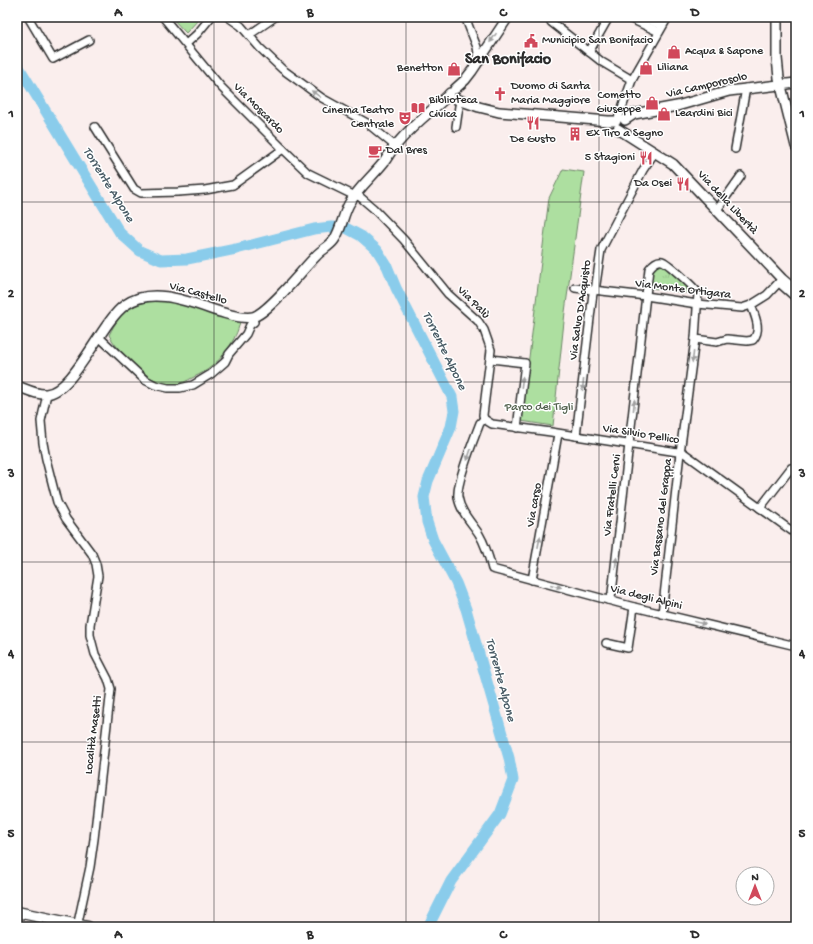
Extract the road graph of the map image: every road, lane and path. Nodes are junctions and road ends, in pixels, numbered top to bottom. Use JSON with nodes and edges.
{"nodes":[{"id":1,"x":28,"y":17,"type":"edge"},
{"id":2,"x":162,"y":17,"type":"edge"},
{"id":3,"x":211,"y":17,"type":"edge"},
{"id":4,"x":228,"y":17,"type":"edge"},
{"id":5,"x":275,"y":17,"type":"edge"},
{"id":6,"x":465,"y":17,"type":"edge"},
{"id":7,"x":508,"y":17,"type":"edge"},
{"id":8,"x":610,"y":17,"type":"edge"},
{"id":9,"x":627,"y":17,"type":"edge"},
{"id":10,"x":643,"y":17,"type":"edge"},
{"id":11,"x":668,"y":17,"type":"edge"},
{"id":12,"x":777,"y":17,"type":"edge"},
{"id":13,"x":551,"y":22,"type":"dead end"},
{"id":14,"x":660,"y":29,"type":"junction"},
{"id":15,"x":249,"y":35,"type":"junction"},
{"id":16,"x":89,"y":40,"type":"dead end"},
{"id":17,"x":186,"y":44,"type":"junction"},
{"id":18,"x":589,"y":52,"type":"junction"},
{"id":19,"x":479,"y":60,"type":"junction"},
{"id":20,"x":632,"y":80,"type":"junction"},
{"id":21,"x":796,"y":83,"type":"edge"},
{"id":22,"x":781,"y":84,"type":"junction"},
{"id":23,"x":746,"y":88,"type":"junction"},
{"id":24,"x":456,"y":96,"type":"junction"},
{"id":25,"x":619,"y":123,"type":"junction"},
{"id":26,"x":95,"y":127,"type":"dead end"},
{"id":27,"x":456,"y":127,"type":"dead end"},
{"id":28,"x":395,"y":146,"type":"junction"},
{"id":29,"x":796,"y":146,"type":"edge"},
{"id":30,"x":735,"y":149,"type":"dead end"},
{"id":31,"x":283,"y":150,"type":"junction"},
{"id":32,"x":655,"y":152,"type":"junction"},
{"id":33,"x":741,"y":176,"type":"dead end"},
{"id":34,"x":354,"y":195,"type":"junction"},
{"id":35,"x":717,"y":210,"type":"junction"},
{"id":36,"x":780,"y":281,"type":"junction"},
{"id":37,"x":575,"y":288,"type":"dead end"},
{"id":38,"x":595,"y":291,"type":"junction"},
{"id":39,"x":796,"y":291,"type":"edge"},
{"id":40,"x":646,"y":296,"type":"junction"},
{"id":41,"x":796,"y":298,"type":"edge"},
{"id":42,"x":698,"y":304,"type":"junction"},
{"id":43,"x":751,"y":305,"type":"junction"},
{"id":44,"x":252,"y":317,"type":"junction"},
{"id":45,"x":99,"y":337,"type":"junction"},
{"id":46,"x":695,"y":339,"type":"junction"},
{"id":47,"x":491,"y":359,"type":"junction"},
{"id":48,"x":17,"y":386,"type":"edge"},
{"id":49,"x":47,"y":394,"type":"junction"},
{"id":50,"x":484,"y":419,"type":"junction"},
{"id":51,"x":517,"y":428,"type":"junction"},
{"id":52,"x":558,"y":434,"type":"junction"},
{"id":53,"x":576,"y":436,"type":"junction"},
{"id":54,"x":630,"y":444,"type":"junction"},
{"id":55,"x":680,"y":453,"type":"junction"},
{"id":56,"x":791,"y":468,"type":"dead end"},
{"id":57,"x":760,"y":508,"type":"junction"},
{"id":58,"x":796,"y":534,"type":"edge"},
{"id":59,"x":492,"y":568,"type":"joint"},
{"id":60,"x":532,"y":580,"type":"junction"},
{"id":61,"x":608,"y":600,"type":"junction"},
{"id":62,"x":634,"y":607,"type":"junction"},
{"id":63,"x":662,"y":614,"type":"junction"},
{"id":64,"x":606,"y":642,"type":"dead end"},
{"id":65,"x":796,"y":646,"type":"edge"},
{"id":66,"x":17,"y":912,"type":"edge"},
{"id":67,"x":77,"y":926,"type":"edge"},
{"id":68,"x":88,"y":927,"type":"edge"}],
"edges":[{"from":1,"to":16,"type":"street"},
{"from":2,"to":17,"type":"street","name":"Via Moscardo"},
{"from":3,"to":17,"type":"street"},
{"from":4,"to":15,"type":"street"},
{"from":5,"to":15,"type":"street"},
{"from":6,"to":19,"type":"street"},
{"from":7,"to":19,"type":"street","one_way":true},
{"from":8,"to":18,"type":"street"},
{"from":9,"to":14,"type":"street"},
{"from":10,"to":14,"type":"street"},
{"from":11,"to":14,"type":"street"},
{"from":12,"to":22,"type":"street"},
{"from":13,"to":18,"type":"street"},
{"from":14,"to":20,"type":"street"},
{"from":28,"to":15,"type":"street","one_way":true},
{"from":17,"to":31,"type":"street","name":"Via Moscardo"},
{"from":18,"to":20,"type":"street"},
{"from":19,"to":24,"type":"street"},
{"from":20,"to":25,"type":"street"},
{"from":21,"to":22,"type":"street","name":"Via Camporosolo"},
{"from":22,"to":23,"type":"street","name":"Via Camporosolo"},
{"from":22,"to":29,"type":"street"},
{"from":23,"to":25,"type":"street","name":"Via Camporosolo"},
{"from":23,"to":30,"type":"street"},
{"from":24,"to":25,"type":"street","name":"Via Camporosolo"},
{"from":24,"to":27,"type":"street"},
{"from":24,"to":28,"type":"street"},
{"from":25,"to":32,"type":"street","name":"Via della Libertà"},
{"from":26,"to":31,"type":"street"},
{"from":28,"to":34,"type":"street"},
{"from":31,"to":34,"type":"street","name":"Via Moscardo"},
{"from":32,"to":35,"type":"street","name":"Via della Libertà"},
{"from":32,"to":38,"type":"street","name":"Via Salvo D'Acquisto"},
{"from":33,"to":35,"type":"street"},
{"from":34,"to":44,"type":"street"},
{"from":34,"to":47,"type":"street","name":"Via Palù"},
{"from":35,"to":36,"type":"street","name":"Via della Libertà"},
{"from":36,"to":39,"type":"street","name":"Via della Libertà"},
{"from":36,"to":41,"type":"street"},
{"from":36,"to":43,"type":"street","name":"Via Monte Ortigara"},
{"from":37,"to":38,"type":"street","name":"Via Monte Ortigara"},
{"from":38,"to":40,"type":"street","name":"Via Monte Ortigara"},
{"from":38,"to":53,"type":"street","name":"Via Salvo D'Acquisto","one_way":true},
{"from":40,"to":42,"type":"street","name":"Via Monte Ortigara"},
{"from":40,"to":42,"type":"street","name":"Via Fratelli Cervi"},
{"from":54,"to":40,"type":"street","name":"Via Fratelli Cervi","one_way":true},
{"from":42,"to":43,"type":"street","name":"Via Monte Ortigara"},
{"from":42,"to":46,"type":"street","name":"Via Bassano del Grappa"},
{"from":43,"to":46,"type":"street"},
{"from":44,"to":45,"type":"street","name":"Via Castello"},
{"from":44,"to":45,"type":"street"},
{"from":45,"to":49,"type":"street","name":"Via Castello"},
{"from":46,"to":55,"type":"street","name":"Via Bassano del Grappa","one_way":true},
{"from":47,"to":50,"type":"street","name":"Via Palù"},
{"from":51,"to":47,"type":"street","one_way":true},
{"from":48,"to":49,"type":"street"},
{"from":49,"to":67,"type":"street","name":"Località Masetti"},
{"from":50,"to":51,"type":"street","name":"Via Silvio Pellico"},
{"from":50,"to":59,"type":"street","name":"Via Palù","one_way":true},
{"from":51,"to":52,"type":"street","name":"Via Silvio Pellico"},
{"from":52,"to":53,"type":"street","name":"Via Silvio Pellico"},
{"from":60,"to":52,"type":"street","name":"Via carso","one_way":true},
{"from":53,"to":54,"type":"street","name":"Via Silvio Pellico"},
{"from":54,"to":55,"type":"street","name":"Via Silvio Pellico"},
{"from":61,"to":54,"type":"street","name":"Via Fratelli Cervi","one_way":true},
{"from":55,"to":57,"type":"street","name":"Via Silvio Pellico"},
{"from":55,"to":63,"type":"street","name":"Via Bassano del Grappa"},
{"from":56,"to":57,"type":"street"},
{"from":57,"to":58,"type":"street","name":"Via Silvio Pellico"},
{"from":59,"to":60,"type":"street","name":"Via degli Alpini"},
{"from":60,"to":61,"type":"street","name":"Via degli Alpini","one_way":true},
{"from":61,"to":62,"type":"street","name":"Via degli Alpini"},
{"from":62,"to":63,"type":"street","name":"Via degli Alpini"},
{"from":62,"to":64,"type":"street"},
{"from":63,"to":65,"type":"street","name":"Via degli Alpini","one_way":true},
{"from":66,"to":67,"type":"main road"},
{"from":67,"to":68,"type":"main road"}]}
